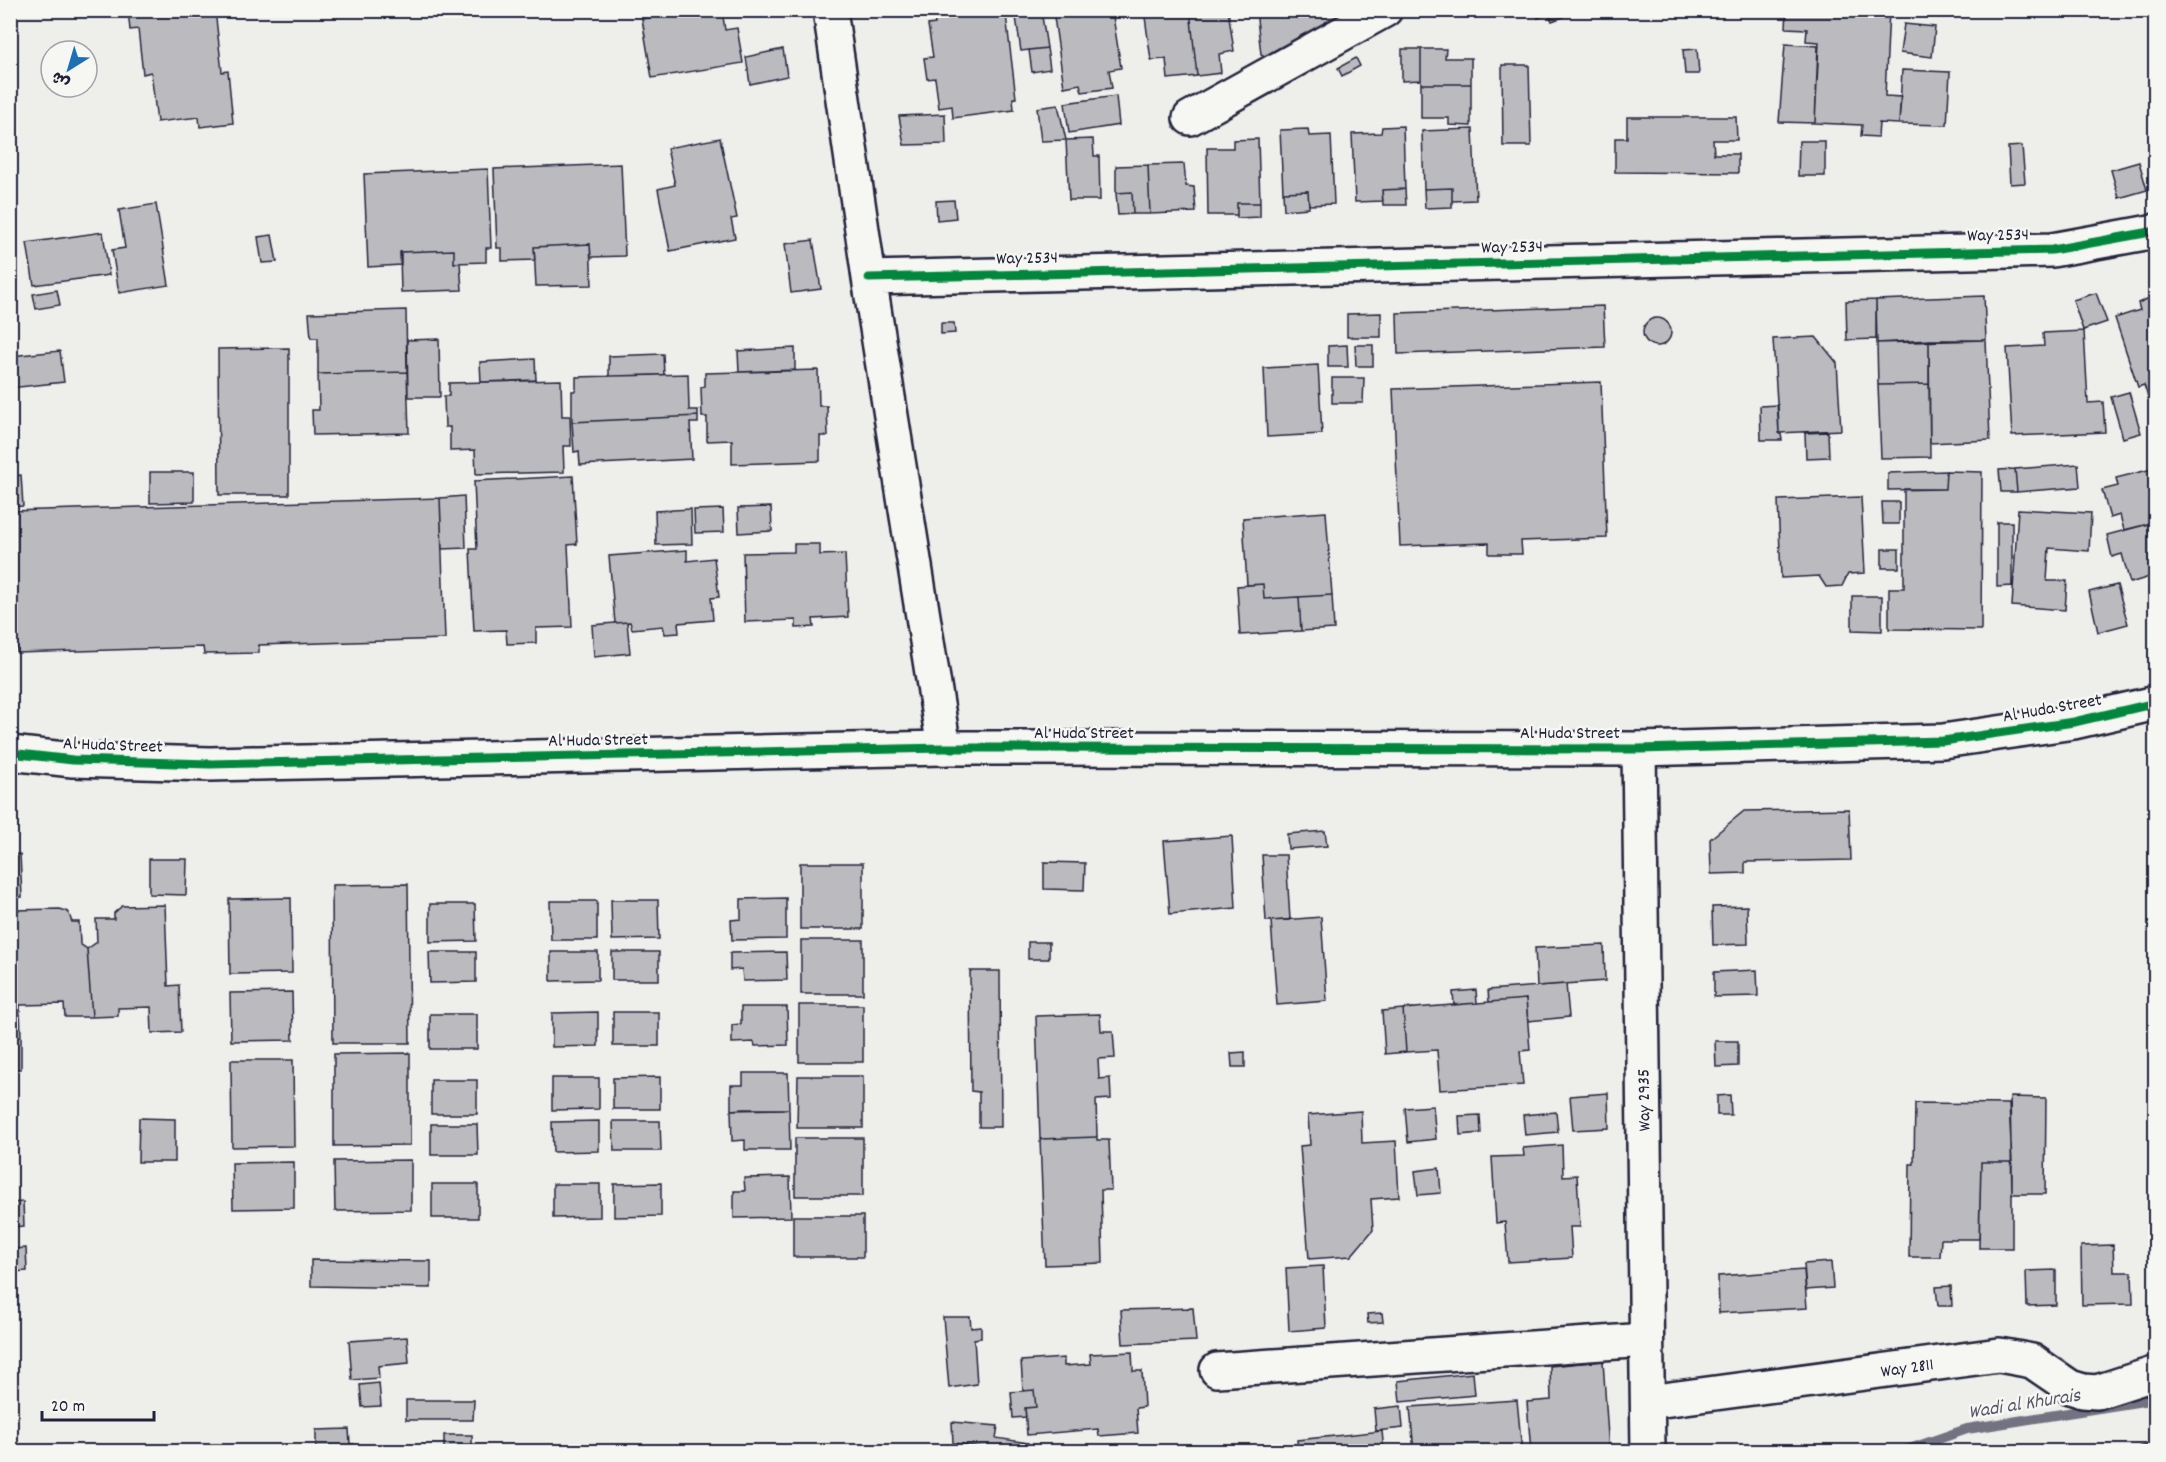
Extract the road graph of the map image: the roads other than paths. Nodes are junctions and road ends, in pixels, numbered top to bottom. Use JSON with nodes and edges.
{"nodes":[{"id":1,"x":830,"y":10,"type":"edge"},
{"id":2,"x":1385,"y":10,"type":"edge"},
{"id":3,"x":1190,"y":118,"type":"dead end"},
{"id":4,"x":2156,"y":231,"type":"edge"},
{"id":5,"x":869,"y":278,"type":"junction"},
{"id":6,"x":2156,"y":704,"type":"edge"},
{"id":7,"x":944,"y":748,"type":"junction"},
{"id":8,"x":1639,"y":749,"type":"junction"},
{"id":9,"x":10,"y":753,"type":"edge"},
{"id":10,"x":1646,"y":1340,"type":"junction"},
{"id":11,"x":1216,"y":1370,"type":"dead end"},
{"id":12,"x":2156,"y":1372,"type":"edge"},
{"id":13,"x":1648,"y":1402,"type":"junction"},
{"id":14,"x":1648,"y":1452,"type":"edge"}],
"edges":[{"from":1,"to":5,"type":"street"},
{"from":2,"to":3,"type":"street"},
{"from":4,"to":5,"type":"street","name":"Way 2534"},
{"from":5,"to":7,"type":"street"},
{"from":6,"to":8,"type":"street","name":"Al Huda Street"},
{"from":7,"to":8,"type":"street","name":"Al Huda Street"},
{"from":7,"to":9,"type":"street","name":"Al Huda Street"},
{"from":8,"to":10,"type":"street","name":"Way 2935"},
{"from":10,"to":11,"type":"street"},
{"from":10,"to":13,"type":"street","name":"Way 2935"},
{"from":12,"to":13,"type":"street","name":"Way 2811"},
{"from":13,"to":14,"type":"street","name":"Way 2935"}]}
